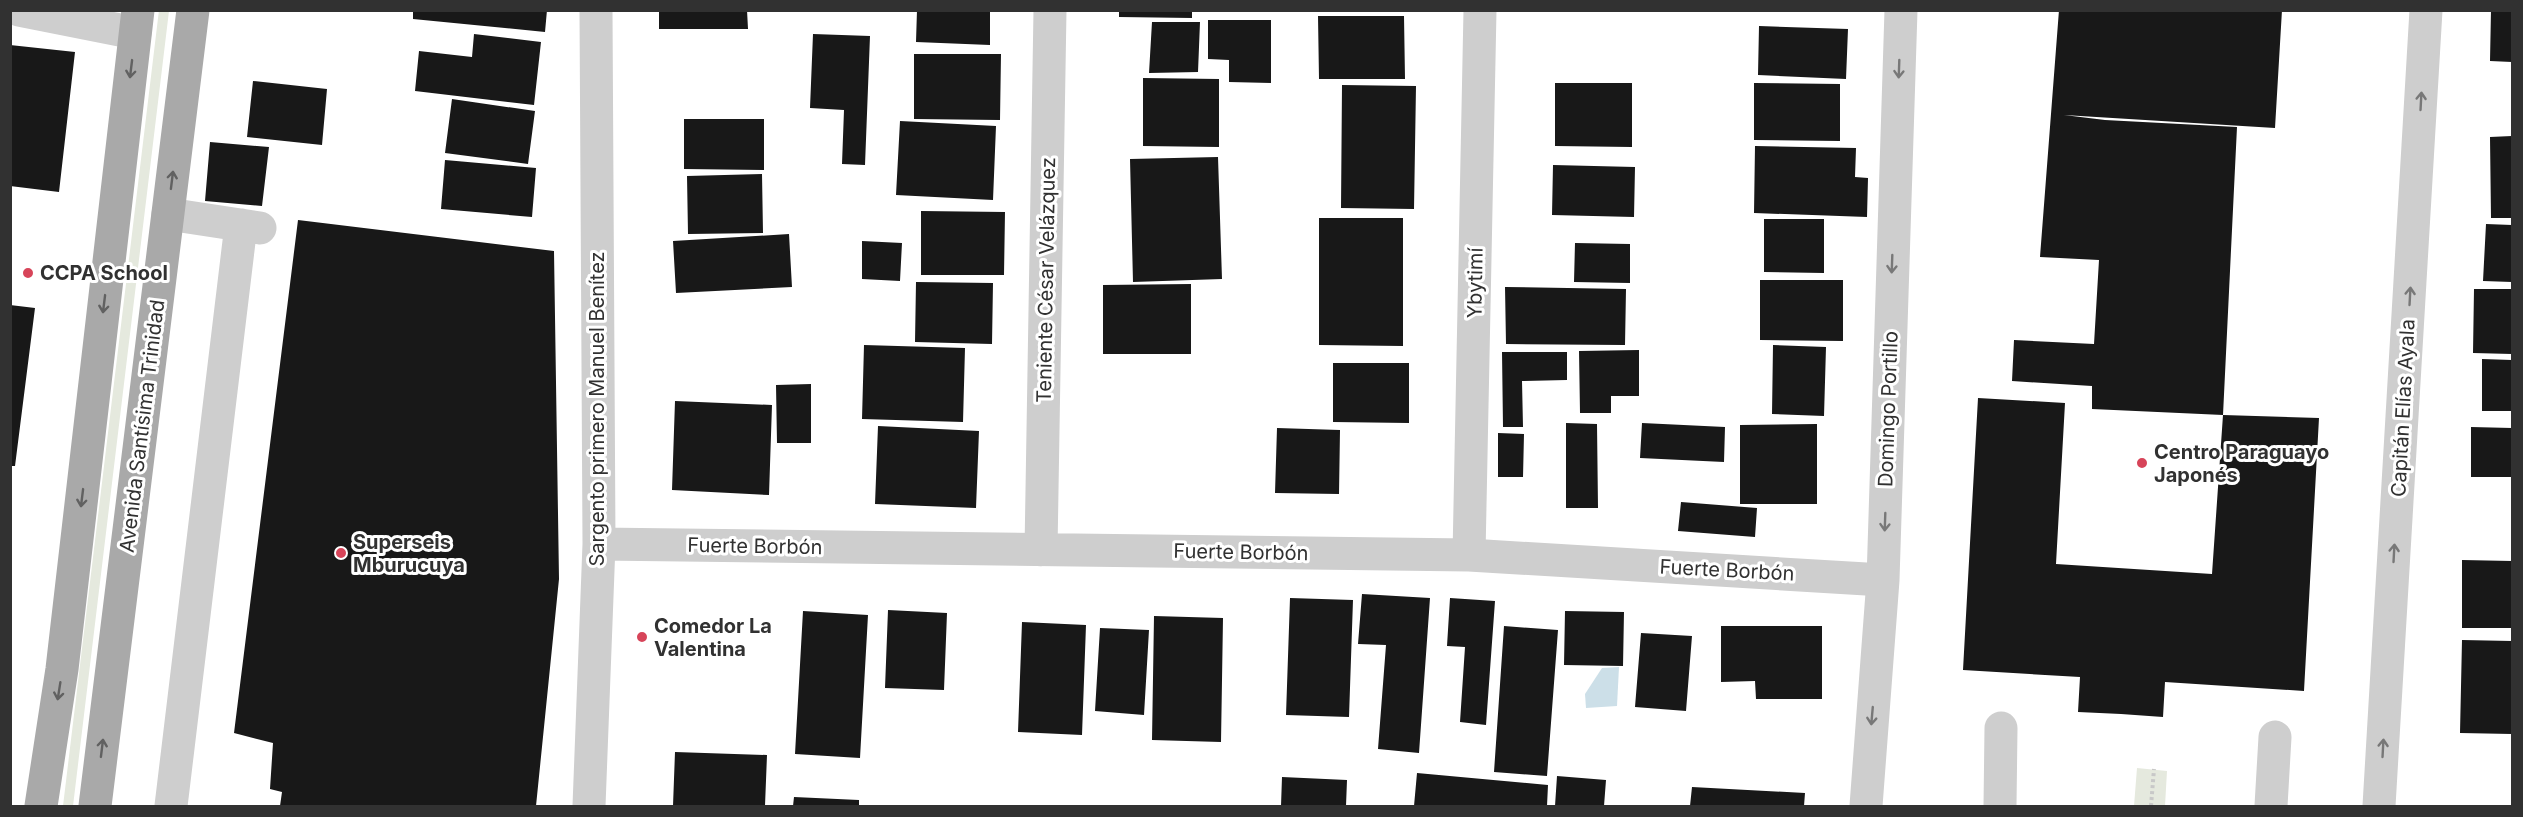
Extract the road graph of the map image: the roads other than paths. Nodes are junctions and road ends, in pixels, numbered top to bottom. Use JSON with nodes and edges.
{"nodes":[{"id":1,"x":19,"y":10,"type":"edge"},
{"id":2,"x":193,"y":10,"type":"edge"},
{"id":3,"x":596,"y":10,"type":"edge"},
{"id":4,"x":1050,"y":10,"type":"edge"},
{"id":5,"x":1480,"y":10,"type":"edge"},
{"id":6,"x":1901,"y":10,"type":"edge"},
{"id":7,"x":2426,"y":10,"type":"edge"},
{"id":8,"x":137,"y":22,"type":"edge"},
{"id":9,"x":168,"y":214,"type":"junction"},
{"id":10,"x":598,"y":544,"type":"junction"},
{"id":11,"x":1041,"y":550,"type":"junction"},
{"id":12,"x":1469,"y":555,"type":"junction"},
{"id":13,"x":1883,"y":580,"type":"junction"},
{"id":14,"x":2001,"y":728,"type":"dead end"},
{"id":15,"x":2275,"y":737,"type":"dead end"},
{"id":16,"x":41,"y":807,"type":"edge"},
{"id":17,"x":95,"y":807,"type":"edge"},
{"id":18,"x":171,"y":807,"type":"edge"},
{"id":19,"x":589,"y":807,"type":"edge"},
{"id":20,"x":1866,"y":807,"type":"edge"},
{"id":21,"x":2000,"y":807,"type":"edge"},
{"id":22,"x":2271,"y":807,"type":"edge"},
{"id":23,"x":2379,"y":807,"type":"edge"}],
"edges":[{"from":1,"to":8,"type":"street"},
{"from":9,"to":2,"type":"main road","name":"Avenida Santísima Trinidad","one_way":true},
{"from":3,"to":10,"type":"street","name":"Sargento primero Manuel Benítez"},
{"from":4,"to":11,"type":"street","name":"Teniente César Velázquez"},
{"from":5,"to":12,"type":"street","name":"Ybytimí"},
{"from":6,"to":13,"type":"street","name":"Domingo Portillo","one_way":true},
{"from":23,"to":7,"type":"street","name":"Capitán Elías Ayala","one_way":true},
{"from":8,"to":16,"type":"main road","one_way":true},
{"from":17,"to":9,"type":"main road","name":"Avenida Santísima Trinidad","one_way":true},
{"from":9,"to":18,"type":"street"},
{"from":10,"to":11,"type":"street","name":"Fuerte Borbón"},
{"from":10,"to":19,"type":"street","name":"Sargento primero Manuel Benítez"},
{"from":11,"to":12,"type":"street","name":"Fuerte Borbón"},
{"from":12,"to":13,"type":"street","name":"Fuerte Borbón"},
{"from":13,"to":20,"type":"street","name":"Domingo Portillo","one_way":true},
{"from":14,"to":21,"type":"street"},
{"from":15,"to":22,"type":"street"}]}
